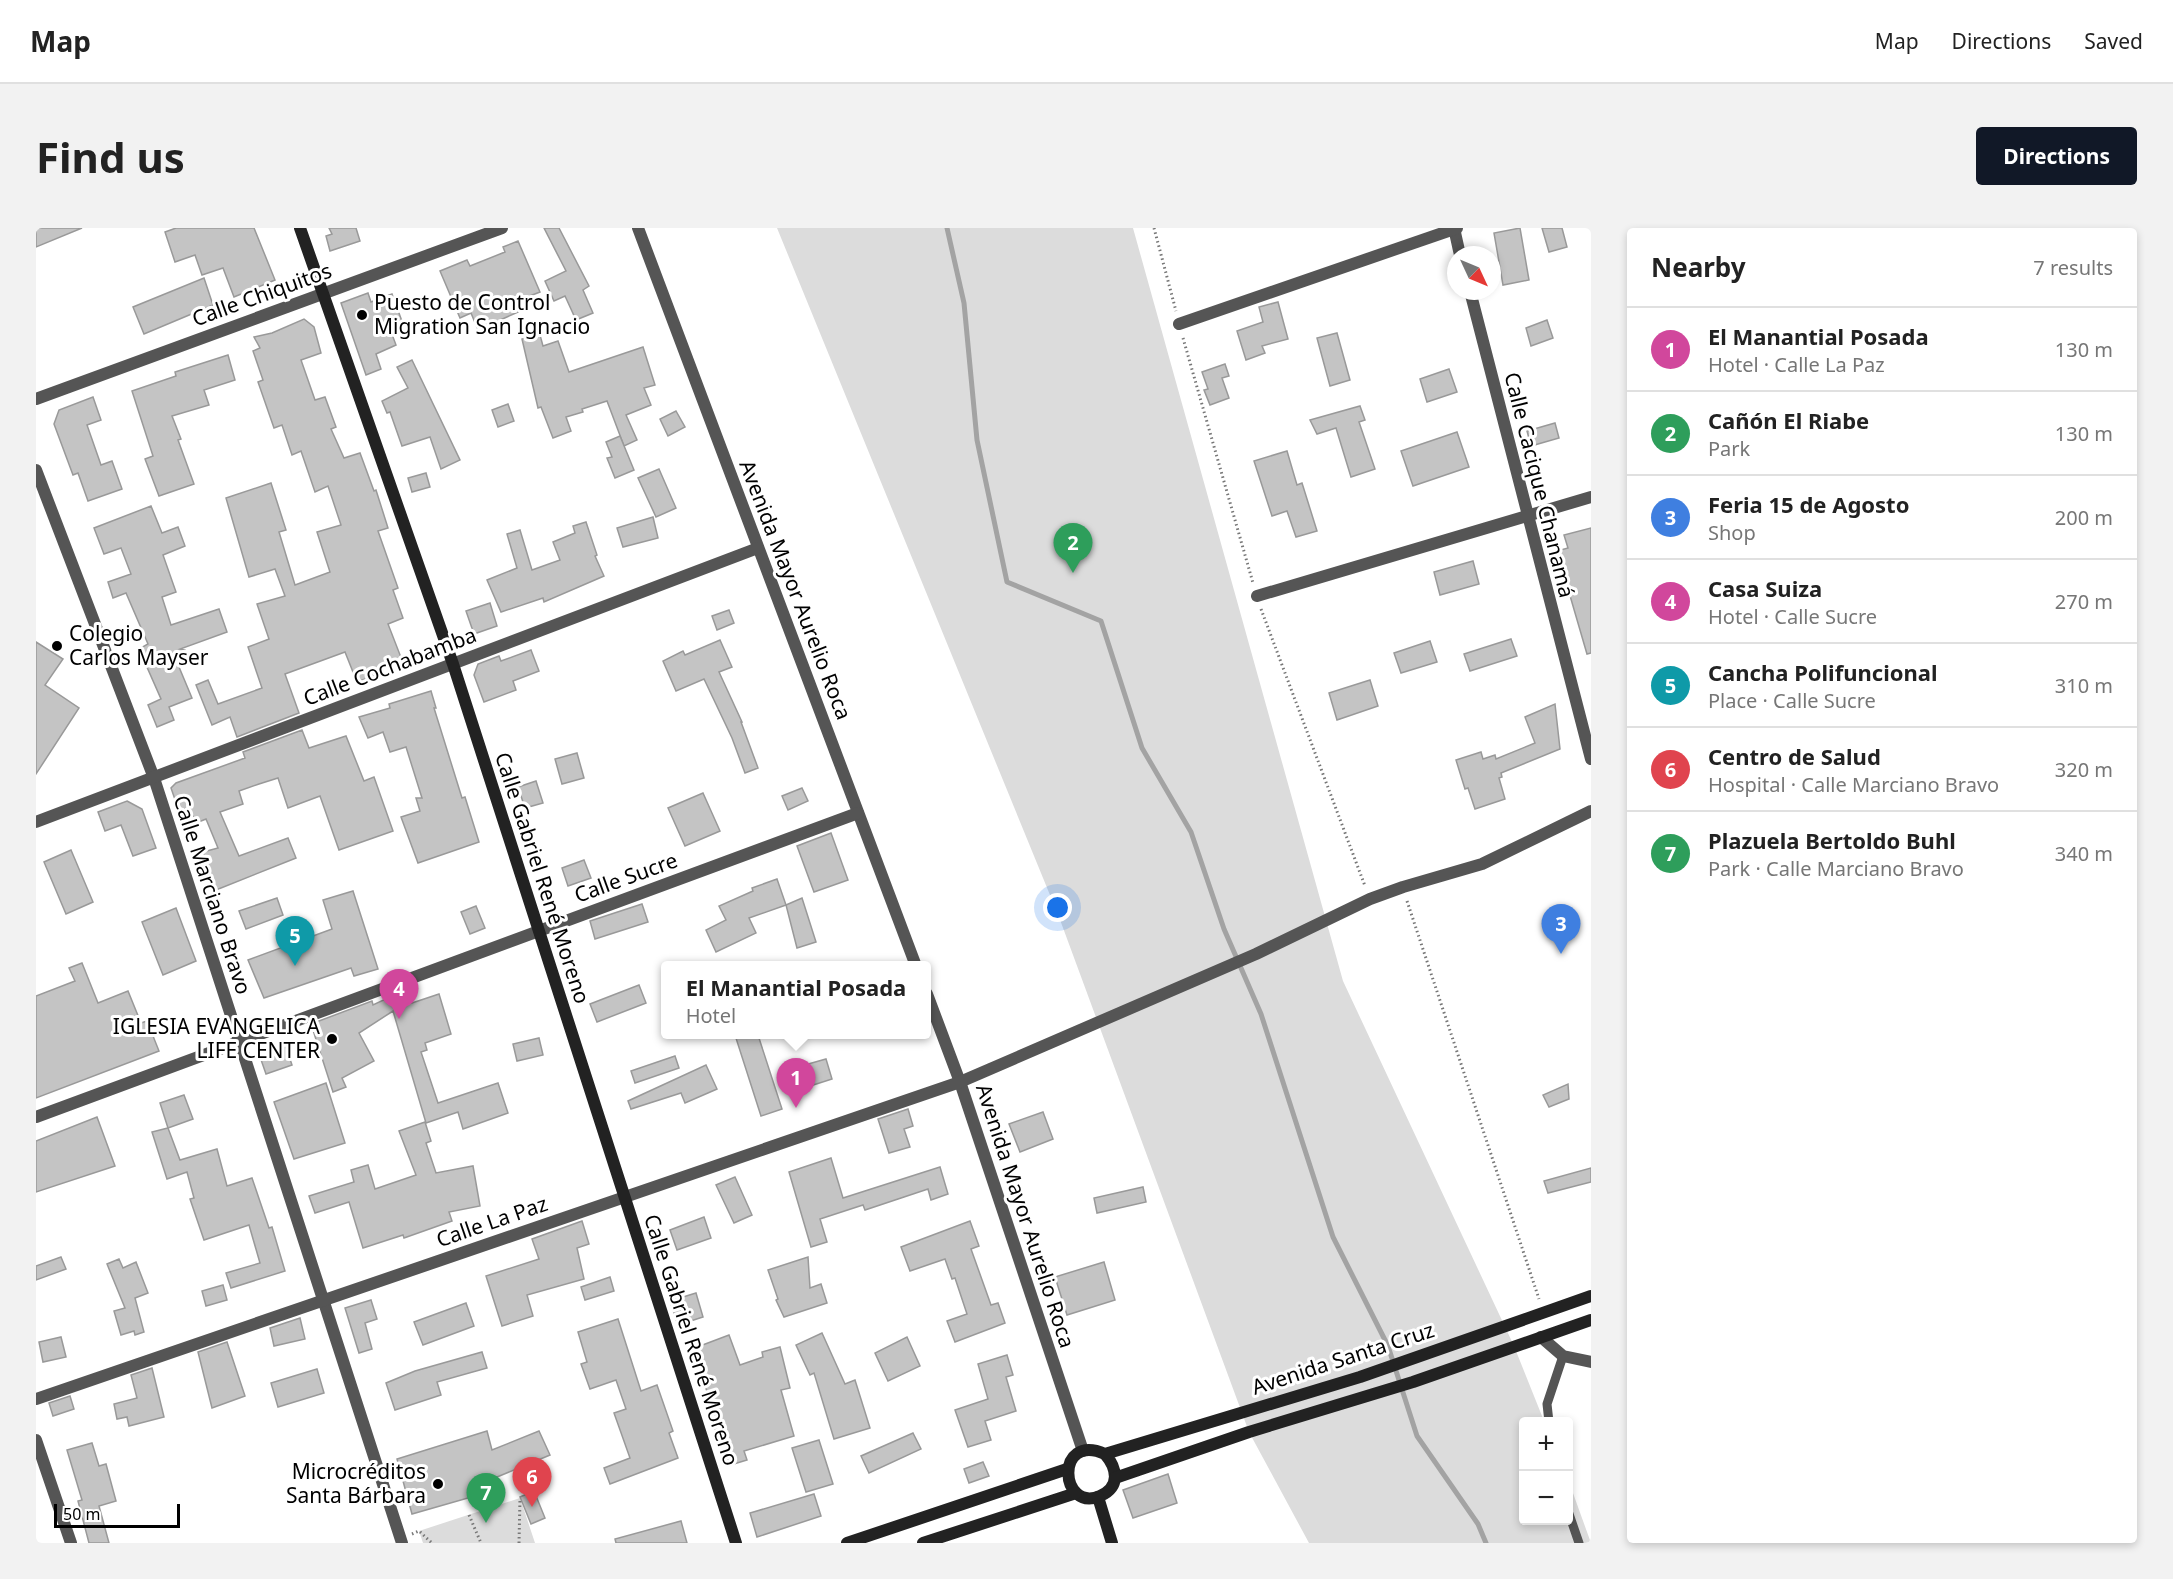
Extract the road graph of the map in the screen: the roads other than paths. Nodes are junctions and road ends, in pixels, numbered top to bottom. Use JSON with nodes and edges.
{"nodes":[{"id":1,"x":300,"y":228,"type":"edge"},
{"id":2,"x":502,"y":228,"type":"edge"},
{"id":3,"x":638,"y":228,"type":"edge"},
{"id":4,"x":1455,"y":228,"type":"edge"},
{"id":5,"x":1458,"y":246,"type":"edge"},
{"id":6,"x":323,"y":294,"type":"junction"},
{"id":7,"x":1472,"y":300,"type":"edge"},
{"id":8,"x":1179,"y":324,"type":"road end"},
{"id":9,"x":36,"y":399,"type":"edge"},
{"id":10,"x":36,"y":470,"type":"edge"},
{"id":11,"x":1591,"y":497,"type":"edge"},
{"id":12,"x":1526,"y":516,"type":"junction"},
{"id":13,"x":758,"y":548,"type":"junction"},
{"id":14,"x":1257,"y":596,"type":"road end"},
{"id":15,"x":453,"y":664,"type":"junction"},
{"id":16,"x":1591,"y":759,"type":"edge"},
{"id":17,"x":154,"y":778,"type":"junction"},
{"id":18,"x":1591,"y":811,"type":"edge"},
{"id":19,"x":858,"y":813,"type":"junction"},
{"id":20,"x":36,"y":822,"type":"edge"},
{"id":21,"x":539,"y":931,"type":"junction"},
{"id":22,"x":914,"y":961,"type":"edge"},
{"id":23,"x":931,"y":1005,"type":"edge"},
{"id":24,"x":240,"y":1042,"type":"junction"},
{"id":25,"x":960,"y":1082,"type":"junction"},
{"id":26,"x":36,"y":1118,"type":"edge"},
{"id":27,"x":625,"y":1197,"type":"junction"},
{"id":28,"x":1591,"y":1296,"type":"edge"},
{"id":29,"x":324,"y":1300,"type":"junction"},
{"id":30,"x":1591,"y":1320,"type":"edge"},
{"id":31,"x":1541,"y":1337,"type":"junction"},
{"id":32,"x":1563,"y":1356,"type":"junction"},
{"id":33,"x":1591,"y":1362,"type":"edge"},
{"id":34,"x":36,"y":1399,"type":"edge"},
{"id":35,"x":1548,"y":1417,"type":"edge"},
{"id":36,"x":36,"y":1440,"type":"edge"},
{"id":37,"x":1083,"y":1451,"type":"junction"},
{"id":38,"x":1105,"y":1454,"type":"junction"},
{"id":39,"x":1067,"y":1469,"type":"junction"},
{"id":40,"x":1115,"y":1478,"type":"junction"},
{"id":41,"x":1076,"y":1493,"type":"junction"},
{"id":42,"x":1098,"y":1497,"type":"junction"},
{"id":43,"x":1573,"y":1524,"type":"edge"},
{"id":44,"x":402,"y":1540,"type":"edge"},
{"id":45,"x":71,"y":1543,"type":"edge"},
{"id":46,"x":736,"y":1543,"type":"edge"},
{"id":47,"x":847,"y":1543,"type":"edge"},
{"id":48,"x":923,"y":1543,"type":"edge"},
{"id":49,"x":1112,"y":1543,"type":"edge"},
{"id":50,"x":1579,"y":1543,"type":"edge"}],
"edges":[{"from":1,"to":6,"type":"main road","name":"Calle Gabriel René Moreno"},
{"from":2,"to":6,"type":"street","name":"Calle Chiquitos"},
{"from":3,"to":13,"type":"street","name":"Avenida Mayor Aurelio Roca"},
{"from":4,"to":5,"type":"street"},
{"from":4,"to":8,"type":"street"},
{"from":6,"to":9,"type":"street","name":"Calle Chiquitos"},
{"from":6,"to":15,"type":"main road","name":"Calle Gabriel René Moreno"},
{"from":7,"to":12,"type":"street","name":"Calle Cacique Chanamá"},
{"from":10,"to":17,"type":"street","name":"Calle Marciano Bravo"},
{"from":11,"to":12,"type":"street"},
{"from":12,"to":14,"type":"street"},
{"from":12,"to":16,"type":"street","name":"Calle Cacique Chanamá"},
{"from":13,"to":15,"type":"street","name":"Calle Cochabamba"},
{"from":13,"to":19,"type":"street","name":"Avenida Mayor Aurelio Roca"},
{"from":15,"to":17,"type":"street","name":"Calle Cochabamba"},
{"from":15,"to":21,"type":"main road","name":"Calle Gabriel René Moreno"},
{"from":17,"to":20,"type":"street","name":"Calle Cochabamba"},
{"from":17,"to":24,"type":"street","name":"Calle Marciano Bravo"},
{"from":18,"to":25,"type":"street","name":"Calle La Paz"},
{"from":19,"to":21,"type":"street","name":"Calle Sucre"},
{"from":19,"to":22,"type":"street","name":"Avenida Mayor Aurelio Roca"},
{"from":21,"to":24,"type":"street","name":"Calle Sucre"},
{"from":21,"to":27,"type":"main road","name":"Calle Gabriel René Moreno"},
{"from":23,"to":25,"type":"street","name":"Avenida Mayor Aurelio Roca"},
{"from":24,"to":26,"type":"street","name":"Calle Sucre"},
{"from":24,"to":29,"type":"street","name":"Calle Marciano Bravo"},
{"from":25,"to":27,"type":"street","name":"Calle La Paz"},
{"from":25,"to":37,"type":"street","name":"Avenida Mayor Aurelio Roca"},
{"from":27,"to":29,"type":"street","name":"Calle La Paz"},
{"from":27,"to":46,"type":"main road","name":"Calle Gabriel René Moreno"},
{"from":28,"to":38,"type":"main road","name":"Avenida Santa Cruz"},
{"from":29,"to":34,"type":"street","name":"Calle La Paz"},
{"from":29,"to":44,"type":"street","name":"Calle Marciano Bravo"},
{"from":30,"to":31,"type":"main road","name":"Avenida Santa Cruz"},
{"from":31,"to":32,"type":"street"},
{"from":31,"to":40,"type":"main road","name":"Avenida Santa Cruz"},
{"from":32,"to":33,"type":"street"},
{"from":32,"to":35,"type":"lane"},
{"from":36,"to":45,"type":"street"},
{"from":37,"to":38,"type":"main road","name":"Avenida Santa Cruz"},
{"from":37,"to":39,"type":"main road"},
{"from":38,"to":40,"type":"main road"},
{"from":39,"to":41,"type":"main road"},
{"from":39,"to":47,"type":"main road"},
{"from":40,"to":42,"type":"main road","name":"Avenida Santa Cruz"},
{"from":41,"to":42,"type":"main road"},
{"from":41,"to":48,"type":"main road"},
{"from":42,"to":49,"type":"main road"},
{"from":43,"to":50,"type":"lane"}]}
